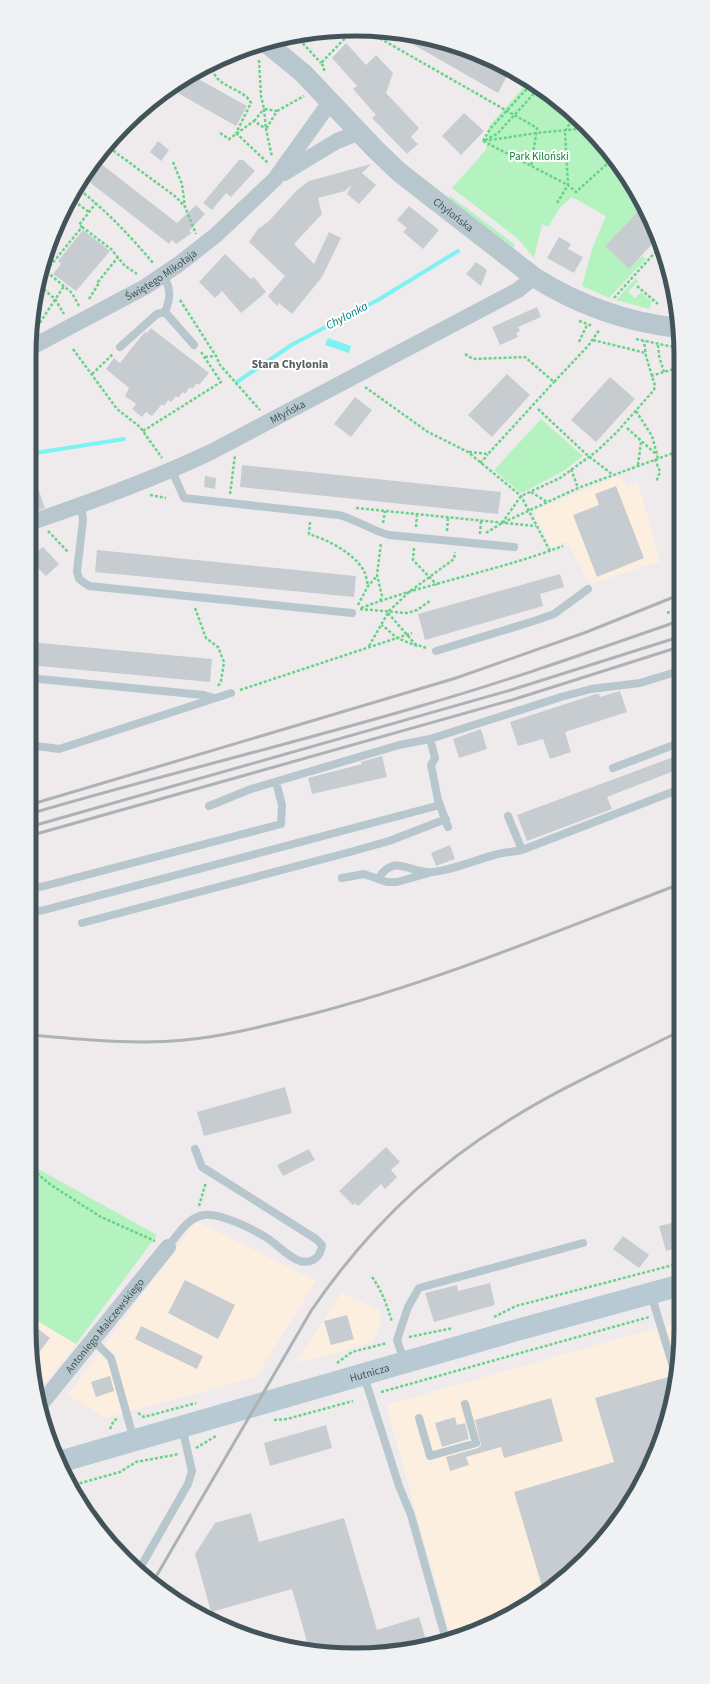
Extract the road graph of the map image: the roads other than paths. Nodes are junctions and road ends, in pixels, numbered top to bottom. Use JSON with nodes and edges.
{"nodes":[{"id":1,"x":262,"y":51,"type":"edge"},
{"id":2,"x":330,"y":101,"type":"junction"},
{"id":3,"x":360,"y":132,"type":"junction"},
{"id":4,"x":272,"y":172,"type":"junction"},
{"id":5,"x":158,"y":270,"type":"junction"},
{"id":6,"x":534,"y":277,"type":"junction"},
{"id":7,"x":165,"y":312,"type":"junction"},
{"id":8,"x":672,"y":327,"type":"edge"},
{"id":9,"x":36,"y":345,"type":"edge"},
{"id":10,"x":194,"y":345,"type":"dead end"},
{"id":11,"x":120,"y":348,"type":"road end"},
{"id":12,"x":168,"y":466,"type":"junction"},
{"id":13,"x":81,"y":506,"type":"junction"},
{"id":14,"x":36,"y":521,"type":"edge"},
{"id":15,"x":514,"y":547,"type":"dead end"},
{"id":16,"x":588,"y":589,"type":"dead end"},
{"id":17,"x":356,"y":611,"type":"road end"},
{"id":18,"x":436,"y":651,"type":"road end"},
{"id":19,"x":674,"y":673,"type":"edge"},
{"id":20,"x":36,"y":679,"type":"edge"},
{"id":21,"x":232,"y":693,"type":"road end"},
{"id":22,"x":212,"y":697,"type":"junction"},
{"id":23,"x":430,"y":739,"type":"junction"},
{"id":24,"x":674,"y":745,"type":"edge"},
{"id":25,"x":36,"y":746,"type":"edge"},
{"id":26,"x":613,"y":768,"type":"dead end"},
{"id":27,"x":276,"y":782,"type":"junction"},
{"id":28,"x":674,"y":791,"type":"edge"},
{"id":29,"x":440,"y":805,"type":"junction"},
{"id":30,"x":209,"y":806,"type":"dead end"},
{"id":31,"x":508,"y":816,"type":"dead end"},
{"id":32,"x":522,"y":850,"type":"junction"},
{"id":33,"x":433,"y":872,"type":"junction"},
{"id":34,"x":342,"y":878,"type":"dead end"},
{"id":35,"x":378,"y":879,"type":"junction"},
{"id":36,"x":36,"y":888,"type":"edge"},
{"id":37,"x":36,"y":912,"type":"edge"},
{"id":38,"x":82,"y":923,"type":"dead end"},
{"id":39,"x":195,"y":1149,"type":"dead end"},
{"id":40,"x":583,"y":1243,"type":"dead end"},
{"id":41,"x":168,"y":1247,"type":"joint"},
{"id":42,"x":674,"y":1287,"type":"edge"},
{"id":43,"x":651,"y":1294,"type":"junction"},
{"id":44,"x":94,"y":1341,"type":"junction"},
{"id":45,"x":672,"y":1360,"type":"edge"},
{"id":46,"x":404,"y":1362,"type":"junction"},
{"id":47,"x":364,"y":1374,"type":"junction"},
{"id":48,"x":44,"y":1400,"type":"edge"},
{"id":49,"x":465,"y":1404,"type":"dead end"},
{"id":50,"x":419,"y":1418,"type":"dead end"},
{"id":51,"x":182,"y":1426,"type":"junction"},
{"id":52,"x":134,"y":1440,"type":"junction"},
{"id":53,"x":64,"y":1460,"type":"edge"},
{"id":54,"x":141,"y":1566,"type":"edge"},
{"id":55,"x":445,"y":1635,"type":"edge"}],
"edges":[{"from":1,"to":2,"type":"street","name":"Chylońska"},
{"from":2,"to":3,"type":"street","name":"Chylońska"},
{"from":2,"to":4,"type":"street","name":"Świętego Mikołaja"},
{"from":3,"to":4,"type":"street","name":"Świętego Mikołaja"},
{"from":3,"to":6,"type":"street","name":"Chylońska"},
{"from":4,"to":5,"type":"street","name":"Świętego Mikołaja"},
{"from":5,"to":7,"type":"lane"},
{"from":5,"to":9,"type":"street","name":"Świętego Mikołaja"},
{"from":6,"to":8,"type":"street","name":"Chylońska"},
{"from":6,"to":12,"type":"street","name":"Młyńska"},
{"from":7,"to":10,"type":"lane"},
{"from":7,"to":11,"type":"lane"},
{"from":12,"to":13,"type":"street","name":"Młyńska"},
{"from":12,"to":15,"type":"lane"},
{"from":13,"to":14,"type":"street","name":"Młyńska"},
{"from":13,"to":17,"type":"lane"},
{"from":16,"to":18,"type":"lane"},
{"from":19,"to":23,"type":"lane"},
{"from":20,"to":22,"type":"lane"},
{"from":21,"to":22,"type":"lane"},
{"from":22,"to":25,"type":"lane"},
{"from":23,"to":27,"type":"lane"},
{"from":23,"to":29,"type":"lane"},
{"from":24,"to":26,"type":"lane"},
{"from":27,"to":30,"type":"lane"},
{"from":27,"to":36,"type":"lane"},
{"from":28,"to":32,"type":"lane"},
{"from":29,"to":37,"type":"lane"},
{"from":29,"to":38,"type":"lane"},
{"from":31,"to":32,"type":"lane"},
{"from":32,"to":33,"type":"lane"},
{"from":33,"to":35,"type":"lane"},
{"from":33,"to":35,"type":"lane"},
{"from":34,"to":35,"type":"lane"},
{"from":39,"to":41,"type":"lane"},
{"from":40,"to":46,"type":"lane"},
{"from":41,"to":44,"type":"street","name":"Antoniego Malczewskiego"},
{"from":42,"to":43,"type":"main road","name":"Hutnicza"},
{"from":43,"to":45,"type":"lane"},
{"from":43,"to":46,"type":"main road","name":"Hutnicza"},
{"from":44,"to":48,"type":"street","name":"Antoniego Malczewskiego"},
{"from":44,"to":52,"type":"lane"},
{"from":46,"to":47,"type":"main road","name":"Hutnicza"},
{"from":47,"to":51,"type":"main road","name":"Hutnicza"},
{"from":47,"to":55,"type":"lane"},
{"from":49,"to":50,"type":"lane"},
{"from":51,"to":52,"type":"main road","name":"Hutnicza"},
{"from":51,"to":54,"type":"lane"},
{"from":52,"to":53,"type":"main road","name":"Hutnicza"}]}
